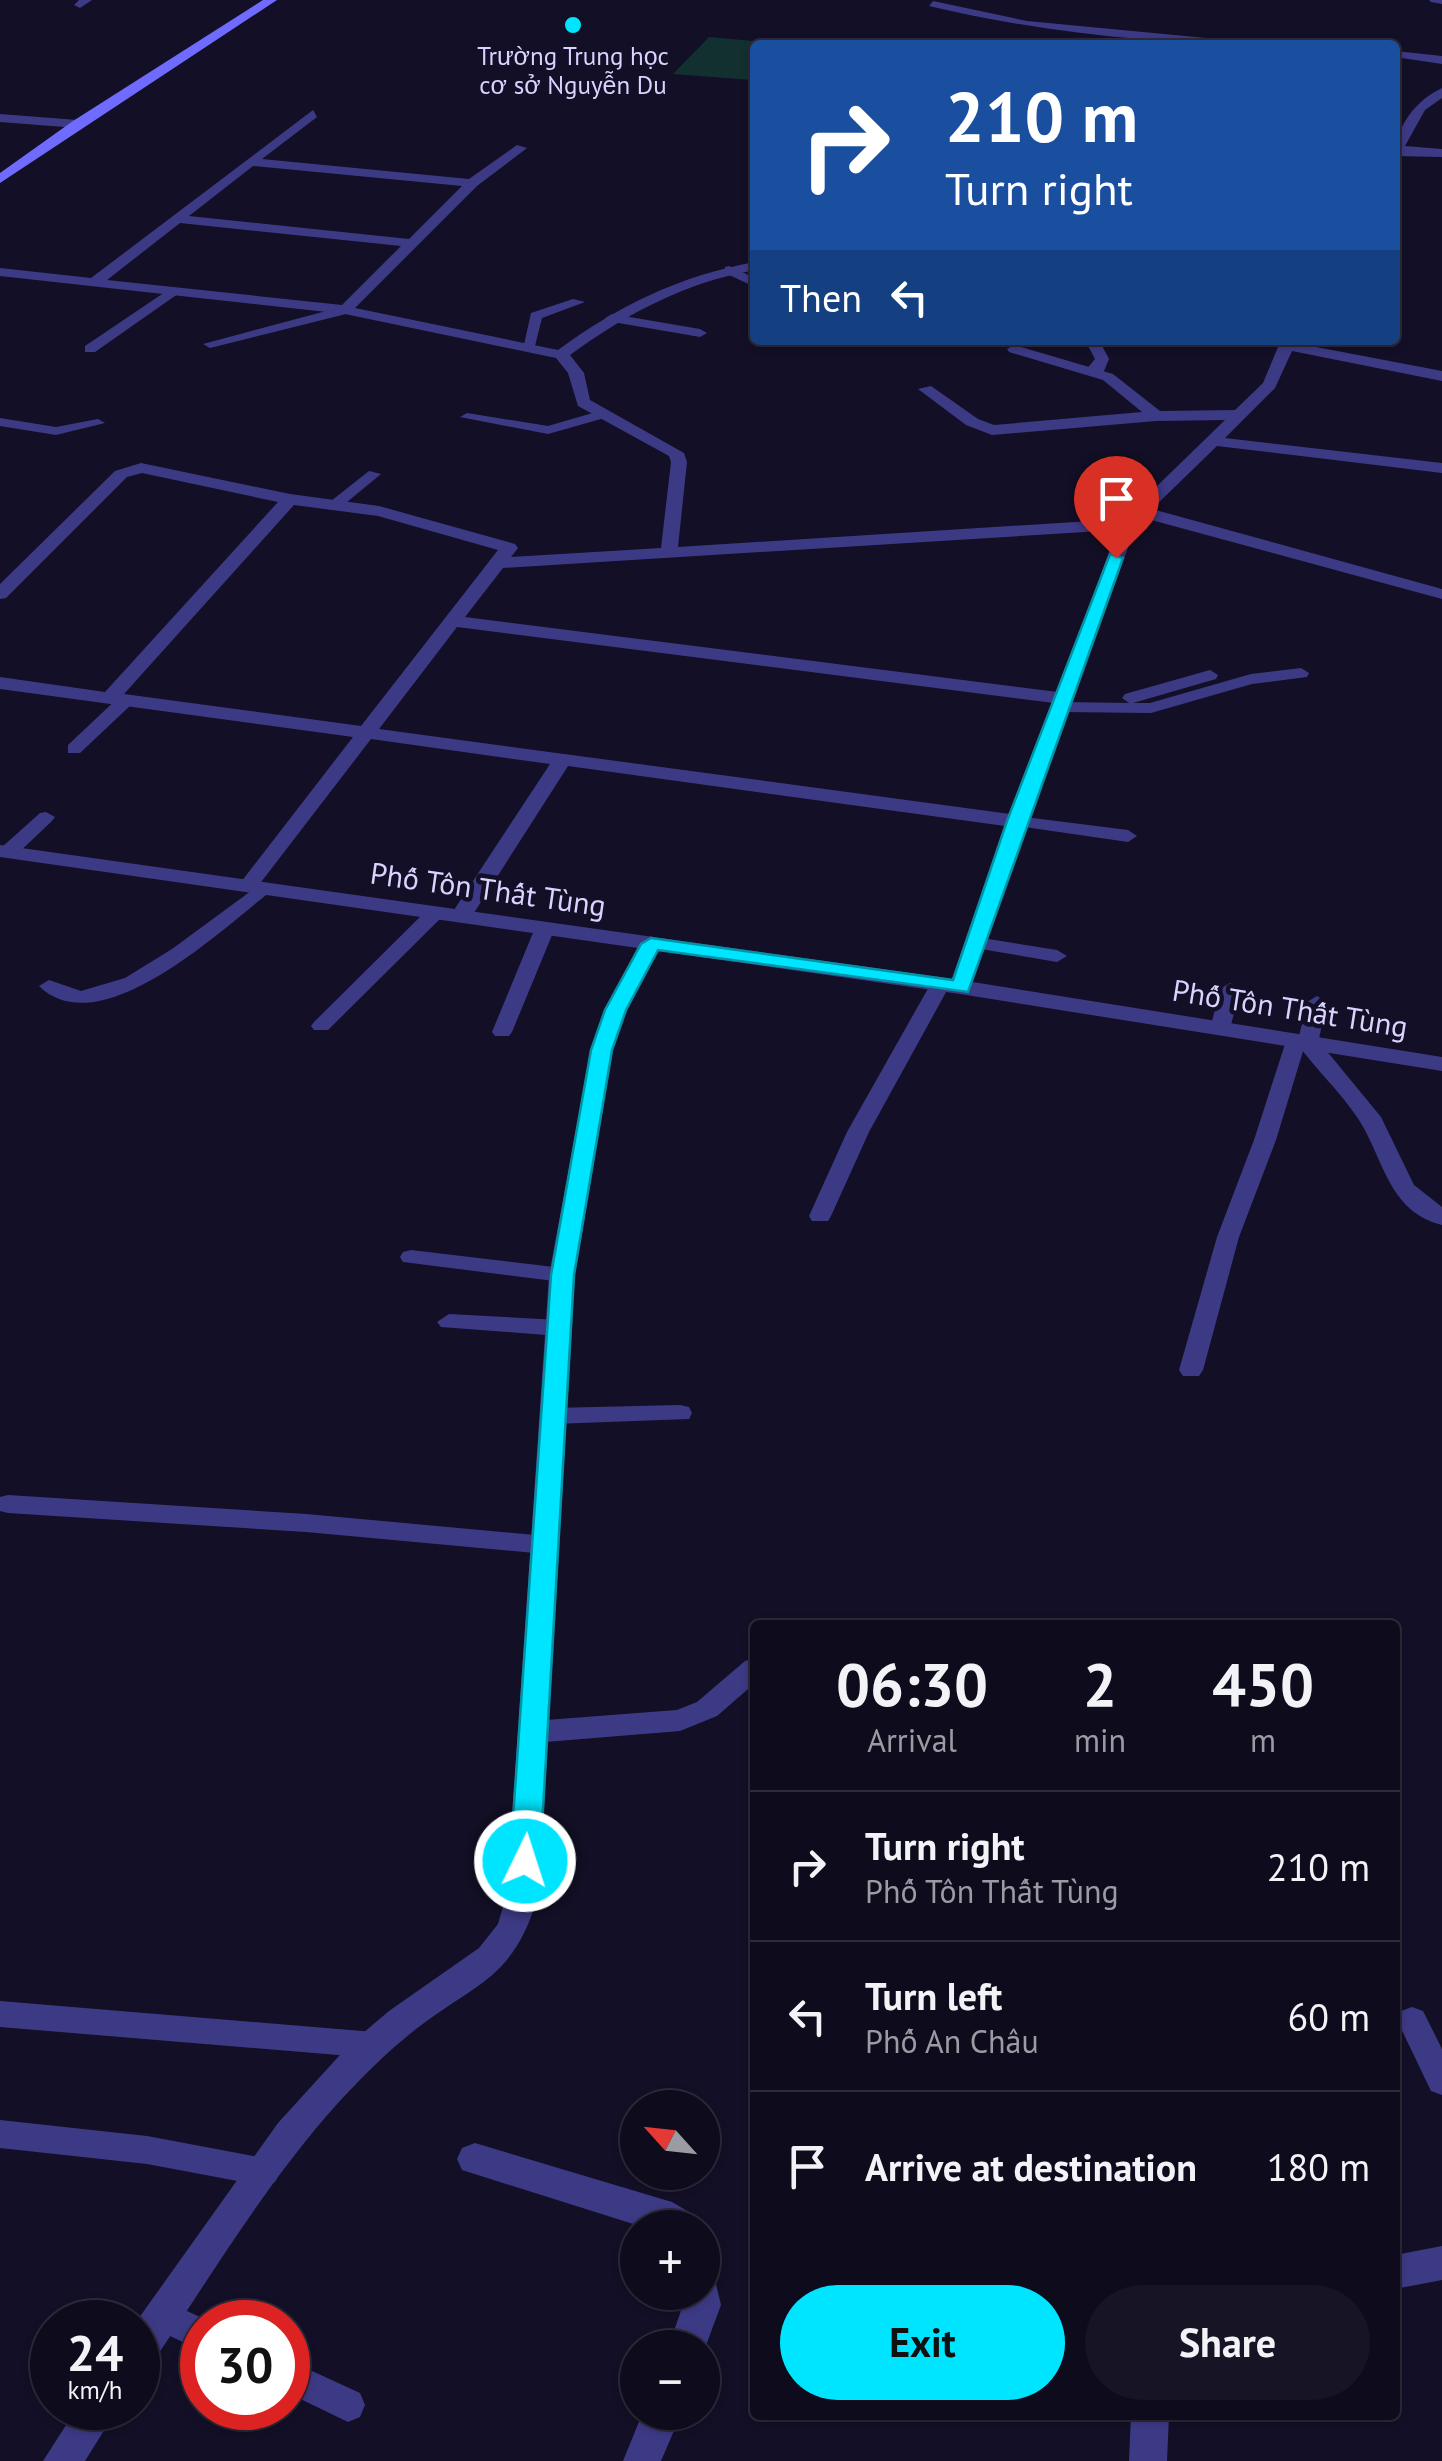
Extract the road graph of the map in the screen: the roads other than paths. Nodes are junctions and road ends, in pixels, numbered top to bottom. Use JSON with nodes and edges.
{"nodes":[{"id":1,"x":271,"y":0,"type":"edge"},
{"id":2,"x":933,"y":4,"type":"dead end"},
{"id":3,"x":1216,"y":40,"type":"edge"},
{"id":4,"x":1400,"y":55,"type":"edge"},
{"id":5,"x":1442,"y":60,"type":"edge"},
{"id":6,"x":1442,"y":92,"type":"edge"},
{"id":7,"x":312,"y":114,"type":"dead end"},
{"id":8,"x":0,"y":118,"type":"edge"},
{"id":9,"x":77,"y":124,"type":"junction"},
{"id":10,"x":1400,"y":143,"type":"edge"},
{"id":11,"x":521,"y":148,"type":"dead end"},
{"id":12,"x":1400,"y":150,"type":"edge"},
{"id":13,"x":1442,"y":153,"type":"edge"},
{"id":14,"x":250,"y":162,"type":"junction"},
{"id":15,"x":0,"y":179,"type":"edge"},
{"id":16,"x":472,"y":183,"type":"junction"},
{"id":17,"x":176,"y":220,"type":"junction"},
{"id":18,"x":412,"y":243,"type":"junction"},
{"id":19,"x":750,"y":267,"type":"edge"},
{"id":20,"x":730,"y":270,"type":"junction"},
{"id":21,"x":0,"y":272,"type":"edge"},
{"id":22,"x":750,"y":281,"type":"edge"},
{"id":23,"x":96,"y":282,"type":"junction"},
{"id":24,"x":176,"y":291,"type":"junction"},
{"id":25,"x":578,"y":302,"type":"dead end"},
{"id":26,"x":349,"y":311,"type":"junction"},
{"id":27,"x":612,"y":318,"type":"junction"},
{"id":28,"x":328,"y":332,"type":"dead end"},
{"id":29,"x":700,"y":333,"type":"dead end"},
{"id":30,"x":210,"y":344,"type":"dead end"},
{"id":31,"x":1095,"y":345,"type":"edge"},
{"id":32,"x":1281,"y":345,"type":"edge"},
{"id":33,"x":1295,"y":345,"type":"edge"},
{"id":34,"x":528,"y":346,"type":"junction"},
{"id":35,"x":1014,"y":348,"type":"dead end"},
{"id":36,"x":90,"y":349,"type":"dead end"},
{"id":37,"x":562,"y":355,"type":"junction"},
{"id":38,"x":1090,"y":372,"type":"junction"},
{"id":39,"x":1442,"y":376,"type":"edge"},
{"id":40,"x":926,"y":388,"type":"dead end"},
{"id":41,"x":604,"y":414,"type":"junction"},
{"id":42,"x":1240,"y":415,"type":"junction"},
{"id":43,"x":1156,"y":416,"type":"junction"},
{"id":44,"x":466,"y":417,"type":"dead end"},
{"id":45,"x":0,"y":422,"type":"edge"},
{"id":46,"x":98,"y":423,"type":"dead end"},
{"id":47,"x":1213,"y":441,"type":"junction"},
{"id":48,"x":1442,"y":468,"type":"edge"},
{"id":49,"x":374,"y":474,"type":"dead end"},
{"id":50,"x":290,"y":499,"type":"junction"},
{"id":51,"x":336,"y":504,"type":"junction"},
{"id":52,"x":1134,"y":518,"type":"junction"},
{"id":53,"x":669,"y":554,"type":"junction"},
{"id":54,"x":497,"y":563,"type":"junction"},
{"id":55,"x":0,"y":594,"type":"edge"},
{"id":56,"x":1442,"y":594,"type":"edge"},
{"id":57,"x":452,"y":622,"type":"junction"},
{"id":58,"x":1301,"y":673,"type":"dead end"},
{"id":59,"x":1210,"y":674,"type":"dead end"},
{"id":60,"x":0,"y":683,"type":"edge"},
{"id":61,"x":118,"y":699,"type":"junction"},
{"id":62,"x":1065,"y":700,"type":"junction"},
{"id":63,"x":368,"y":733,"type":"junction"},
{"id":64,"x":74,"y":749,"type":"dead end"},
{"id":65,"x":563,"y":760,"type":"junction"},
{"id":66,"x":46,"y":817,"type":"dead end"},
{"id":67,"x":1016,"y":821,"type":"junction"},
{"id":68,"x":1128,"y":836,"type":"dead end"},
{"id":69,"x":4,"y":852,"type":"edge"},
{"id":70,"x":255,"y":887,"type":"junction"},
{"id":71,"x":434,"y":913,"type":"junction"},
{"id":72,"x":462,"y":916,"type":"junction"},
{"id":73,"x":545,"y":928,"type":"junction"},
{"id":74,"x":976,"y":942,"type":"junction"},
{"id":75,"x":651,"y":944,"type":"junction"},
{"id":76,"x":1057,"y":956,"type":"dead end"},
{"id":77,"x":49,"y":986,"type":"dead end"},
{"id":78,"x":950,"y":986,"type":"junction"},
{"id":79,"x":1230,"y":989,"type":"dead end"},
{"id":80,"x":1316,"y":1002,"type":"dead end"},
{"id":81,"x":321,"y":1026,"type":"dead end"},
{"id":82,"x":1220,"y":1028,"type":"junction"},
{"id":83,"x":502,"y":1032,"type":"dead end"},
{"id":84,"x":1302,"y":1042,"type":"junction"},
{"id":85,"x":1442,"y":1064,"type":"edge"},
{"id":86,"x":820,"y":1216,"type":"dead end"},
{"id":87,"x":1442,"y":1217,"type":"edge"},
{"id":88,"x":411,"y":1257,"type":"dead end"},
{"id":89,"x":562,"y":1275,"type":"junction"},
{"id":90,"x":450,"y":1322,"type":"dead end"},
{"id":91,"x":559,"y":1328,"type":"junction"},
{"id":92,"x":1191,"y":1370,"type":"dead end"},
{"id":93,"x":680,"y":1413,"type":"dead end"},
{"id":94,"x":553,"y":1416,"type":"junction"},
{"id":95,"x":8,"y":1504,"type":"dead end"},
{"id":96,"x":546,"y":1545,"type":"junction"},
{"id":97,"x":750,"y":1672,"type":"edge"},
{"id":98,"x":533,"y":1732,"type":"junction"},
{"id":99,"x":0,"y":2014,"type":"edge"},
{"id":100,"x":1412,"y":2020,"type":"dead end"},
{"id":101,"x":374,"y":2045,"type":"junction"},
{"id":102,"x":1442,"y":2081,"type":"edge"},
{"id":103,"x":0,"y":2134,"type":"edge"},
{"id":104,"x":474,"y":2158,"type":"dead end"},
{"id":105,"x":264,"y":2172,"type":"junction"},
{"id":106,"x":643,"y":2210,"type":"edge"},
{"id":107,"x":1442,"y":2263,"type":"edge"},
{"id":108,"x":1400,"y":2271,"type":"edge"},
{"id":109,"x":163,"y":2316,"type":"junction"},
{"id":110,"x":160,"y":2320,"type":"edge"},
{"id":111,"x":180,"y":2324,"type":"edge"},
{"id":112,"x":310,"y":2386,"type":"edge"},
{"id":113,"x":348,"y":2404,"type":"dead end"},
{"id":114,"x":1150,"y":2420,"type":"edge"},
{"id":115,"x":84,"y":2430,"type":"edge"},
{"id":116,"x":655,"y":2430,"type":"edge"},
{"id":117,"x":62,"y":2461,"type":"edge"},
{"id":118,"x":642,"y":2461,"type":"edge"},
{"id":119,"x":1148,"y":2461,"type":"edge"}],
"edges":[{"from":1,"to":9,"type":"main road"},
{"from":2,"to":3,"type":"street"},
{"from":4,"to":5,"type":"street"},
{"from":6,"to":10,"type":"street"},
{"from":7,"to":14,"type":"street"},
{"from":8,"to":9,"type":"street"},
{"from":9,"to":15,"type":"main road"},
{"from":11,"to":16,"type":"street"},
{"from":12,"to":13,"type":"street"},
{"from":14,"to":16,"type":"street"},
{"from":14,"to":17,"type":"street"},
{"from":16,"to":18,"type":"street"},
{"from":17,"to":18,"type":"street"},
{"from":17,"to":23,"type":"street"},
{"from":18,"to":26,"type":"street"},
{"from":19,"to":20,"type":"street"},
{"from":20,"to":22,"type":"lane"},
{"from":20,"to":27,"type":"street"},
{"from":21,"to":23,"type":"street"},
{"from":23,"to":24,"type":"street"},
{"from":24,"to":26,"type":"street"},
{"from":24,"to":36,"type":"lane"},
{"from":25,"to":34,"type":"lane"},
{"from":26,"to":28,"type":"lane"},
{"from":26,"to":30,"type":"lane"},
{"from":26,"to":34,"type":"street"},
{"from":27,"to":29,"type":"lane"},
{"from":27,"to":37,"type":"street"},
{"from":31,"to":38,"type":"lane"},
{"from":32,"to":42,"type":"street"},
{"from":33,"to":39,"type":"street"},
{"from":34,"to":37,"type":"street"},
{"from":35,"to":38,"type":"street"},
{"from":37,"to":41,"type":"street"},
{"from":38,"to":43,"type":"street"},
{"from":40,"to":43,"type":"street"},
{"from":41,"to":44,"type":"lane"},
{"from":41,"to":53,"type":"street"},
{"from":42,"to":43,"type":"street"},
{"from":42,"to":47,"type":"street"},
{"from":45,"to":46,"type":"lane"},
{"from":47,"to":48,"type":"street"},
{"from":47,"to":52,"type":"street"},
{"from":49,"to":51,"type":"lane"},
{"from":50,"to":51,"type":"street"},
{"from":50,"to":55,"type":"street"},
{"from":50,"to":61,"type":"street"},
{"from":51,"to":54,"type":"street"},
{"from":52,"to":53,"type":"street"},
{"from":52,"to":56,"type":"street"},
{"from":52,"to":62,"type":"street"},
{"from":53,"to":54,"type":"street"},
{"from":54,"to":57,"type":"street"},
{"from":57,"to":62,"type":"street"},
{"from":57,"to":63,"type":"street"},
{"from":58,"to":62,"type":"lane"},
{"from":59,"to":62,"type":"lane"},
{"from":60,"to":61,"type":"street"},
{"from":61,"to":63,"type":"street"},
{"from":61,"to":64,"type":"lane"},
{"from":62,"to":67,"type":"street"},
{"from":63,"to":65,"type":"street"},
{"from":63,"to":70,"type":"street"},
{"from":65,"to":67,"type":"street"},
{"from":65,"to":72,"type":"street"},
{"from":66,"to":69,"type":"lane"},
{"from":67,"to":68,"type":"lane"},
{"from":67,"to":74,"type":"street"},
{"from":69,"to":70,"type":"street","name":"Phố Tôn Thất Tùng"},
{"from":70,"to":71,"type":"street","name":"Phố Tôn Thất Tùng"},
{"from":70,"to":77,"type":"lane"},
{"from":71,"to":72,"type":"street","name":"Phố Tôn Thất Tùng"},
{"from":71,"to":81,"type":"lane"},
{"from":72,"to":73,"type":"street","name":"Phố Tôn Thất Tùng"},
{"from":73,"to":75,"type":"street","name":"Phố Tôn Thất Tùng"},
{"from":73,"to":83,"type":"lane"},
{"from":74,"to":76,"type":"lane"},
{"from":74,"to":78,"type":"street"},
{"from":75,"to":78,"type":"street","name":"Phố Tôn Thất Tùng"},
{"from":75,"to":89,"type":"street"},
{"from":78,"to":82,"type":"street","name":"Phố Tôn Thất Tùng"},
{"from":78,"to":86,"type":"lane"},
{"from":79,"to":82,"type":"lane"},
{"from":80,"to":84,"type":"lane"},
{"from":82,"to":84,"type":"street","name":"Phố Tôn Thất Tùng"},
{"from":84,"to":85,"type":"street","name":"Phố Tôn Thất Tùng"},
{"from":84,"to":87,"type":"street"},
{"from":84,"to":92,"type":"lane"},
{"from":88,"to":89,"type":"lane"},
{"from":89,"to":91,"type":"street"},
{"from":90,"to":91,"type":"lane"},
{"from":91,"to":94,"type":"street"},
{"from":93,"to":94,"type":"lane"},
{"from":94,"to":96,"type":"street"},
{"from":95,"to":96,"type":"lane"},
{"from":96,"to":98,"type":"street"},
{"from":97,"to":98,"type":"lane"},
{"from":98,"to":101,"type":"street"},
{"from":99,"to":101,"type":"lane"},
{"from":100,"to":102,"type":"lane"},
{"from":101,"to":105,"type":"street"},
{"from":103,"to":105,"type":"lane"},
{"from":104,"to":106,"type":"street"},
{"from":105,"to":109,"type":"street"},
{"from":107,"to":108,"type":"street"},
{"from":109,"to":110,"type":"street"},
{"from":109,"to":111,"type":"lane"},
{"from":112,"to":113,"type":"lane"},
{"from":114,"to":119,"type":"street"},
{"from":115,"to":117,"type":"street"},
{"from":116,"to":118,"type":"street"}]}
